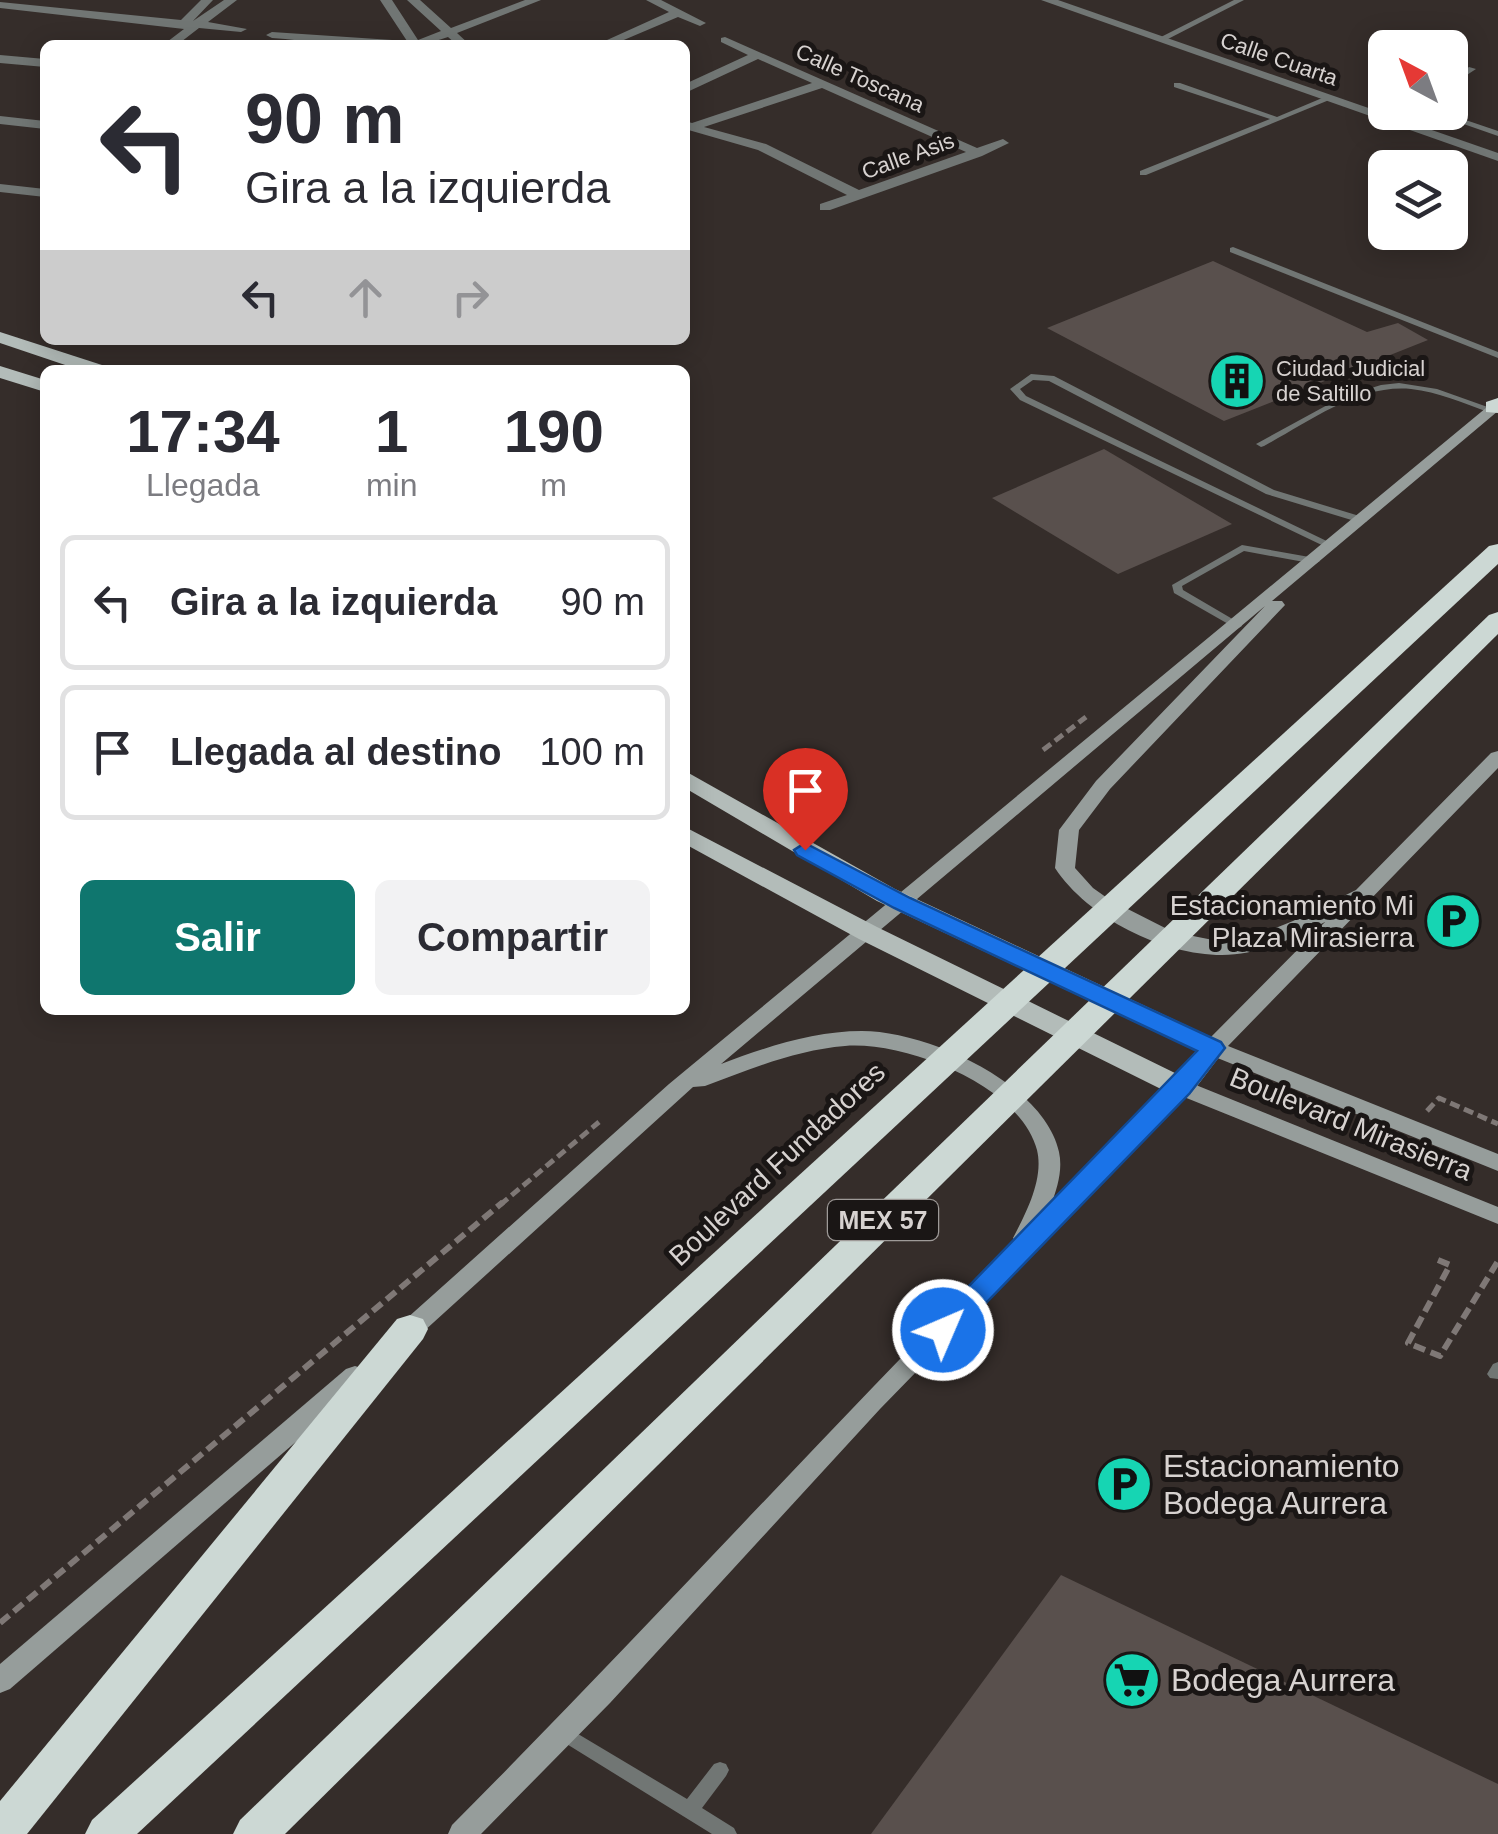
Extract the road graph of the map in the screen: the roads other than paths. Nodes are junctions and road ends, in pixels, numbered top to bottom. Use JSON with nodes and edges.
{"nodes":[{"id":1,"x":206,"y":0,"type":"edge"},
{"id":2,"x":231,"y":0,"type":"edge"},
{"id":3,"x":386,"y":0,"type":"edge"},
{"id":4,"x":413,"y":0,"type":"edge"},
{"id":5,"x":536,"y":0,"type":"edge"},
{"id":6,"x":652,"y":0,"type":"edge"},
{"id":7,"x":1047,"y":0,"type":"edge"},
{"id":8,"x":1240,"y":0,"type":"edge"},
{"id":9,"x":0,"y":5,"type":"edge"},
{"id":10,"x":678,"y":12,"type":"junction"},
{"id":11,"x":700,"y":23,"type":"dead end"},
{"id":12,"x":200,"y":24,"type":"junction"},
{"id":13,"x":181,"y":27,"type":"junction"},
{"id":14,"x":241,"y":30,"type":"dead end"},
{"id":15,"x":452,"y":34,"type":"junction"},
{"id":16,"x":272,"y":35,"type":"dead end"},
{"id":17,"x":1161,"y":39,"type":"junction"},
{"id":18,"x":172,"y":40,"type":"edge"},
{"id":19,"x":305,"y":40,"type":"edge"},
{"id":20,"x":412,"y":40,"type":"edge"},
{"id":21,"x":432,"y":40,"type":"edge"},
{"id":22,"x":459,"y":40,"type":"edge"},
{"id":23,"x":614,"y":40,"type":"edge"},
{"id":24,"x":725,"y":40,"type":"dead end"},
{"id":25,"x":759,"y":54,"type":"junction"},
{"id":26,"x":0,"y":59,"type":"edge"},
{"id":27,"x":40,"y":63,"type":"edge"},
{"id":28,"x":1472,"y":69,"type":"dead end"},
{"id":29,"x":1468,"y":72,"type":"edge"},
{"id":30,"x":822,"y":84,"type":"junction"},
{"id":31,"x":1177,"y":85,"type":"dead end"},
{"id":32,"x":690,"y":87,"type":"edge"},
{"id":33,"x":1330,"y":98,"type":"junction"},
{"id":34,"x":1276,"y":119,"type":"junction"},
{"id":35,"x":0,"y":120,"type":"edge"},
{"id":36,"x":40,"y":124,"type":"edge"},
{"id":37,"x":1468,"y":124,"type":"edge"},
{"id":38,"x":690,"y":125,"type":"edge"},
{"id":39,"x":1498,"y":134,"type":"edge"},
{"id":40,"x":1003,"y":143,"type":"dead end"},
{"id":41,"x":978,"y":152,"type":"junction"},
{"id":42,"x":1498,"y":157,"type":"edge"},
{"id":43,"x":1142,"y":173,"type":"dead end"},
{"id":44,"x":0,"y":188,"type":"edge"},
{"id":45,"x":40,"y":192,"type":"edge"},
{"id":46,"x":858,"y":195,"type":"junction"},
{"id":47,"x":825,"y":207,"type":"dead end"},
{"id":48,"x":1233,"y":250,"type":"dead end"},
{"id":49,"x":0,"y":338,"type":"edge"},
{"id":50,"x":1498,"y":355,"type":"edge"},
{"id":51,"x":83,"y":365,"type":"edge"},
{"id":52,"x":0,"y":372,"type":"edge"},
{"id":53,"x":40,"y":384,"type":"edge"},
{"id":54,"x":1495,"y":406,"type":"edge"},
{"id":55,"x":1261,"y":444,"type":"dead end"},
{"id":56,"x":1362,"y":520,"type":"junction"},
{"id":57,"x":1332,"y":546,"type":"junction"},
{"id":58,"x":1498,"y":551,"type":"edge"},
{"id":59,"x":1310,"y":564,"type":"junction"},
{"id":60,"x":1237,"y":626,"type":"junction"},
{"id":61,"x":1489,"y":628,"type":"edge"},
{"id":62,"x":1498,"y":757,"type":"edge"},
{"id":63,"x":690,"y":781,"type":"edge"},
{"id":64,"x":690,"y":837,"type":"edge"},
{"id":65,"x":1361,"y":894,"type":"junction"},
{"id":66,"x":902,"y":903,"type":"junction"},
{"id":67,"x":868,"y":933,"type":"junction"},
{"id":68,"x":1212,"y":1048,"type":"junction"},
{"id":69,"x":1181,"y":1086,"type":"junction"},
{"id":70,"x":678,"y":1090,"type":"junction"},
{"id":71,"x":1498,"y":1163,"type":"edge"},
{"id":72,"x":1498,"y":1216,"type":"edge"},
{"id":73,"x":1015,"y":1258,"type":"junction"},
{"id":74,"x":410,"y":1329,"type":"junction"},
{"id":75,"x":0,"y":1681,"type":"edge"},
{"id":76,"x":563,"y":1732,"type":"junction"},
{"id":77,"x":720,"y":1770,"type":"dead end"},
{"id":78,"x":690,"y":1810,"type":"junction"},
{"id":79,"x":0,"y":1834,"type":"edge"},
{"id":80,"x":107,"y":1834,"type":"edge"},
{"id":81,"x":254,"y":1834,"type":"edge"},
{"id":82,"x":462,"y":1834,"type":"edge"},
{"id":83,"x":728,"y":1834,"type":"edge"}],
"edges":[{"from":1,"to":13,"type":"street"},
{"from":2,"to":12,"type":"street"},
{"from":3,"to":20,"type":"street"},
{"from":4,"to":15,"type":"street"},
{"from":5,"to":15,"type":"street"},
{"from":6,"to":10,"type":"street"},
{"from":7,"to":17,"type":"street","name":"Calle Cuarta"},
{"from":8,"to":17,"type":"lane"},
{"from":9,"to":13,"type":"street"},
{"from":10,"to":11,"type":"street"},
{"from":10,"to":23,"type":"street"},
{"from":12,"to":13,"type":"street"},
{"from":12,"to":14,"type":"street"},
{"from":13,"to":18,"type":"street"},
{"from":15,"to":21,"type":"street"},
{"from":15,"to":22,"type":"street"},
{"from":16,"to":19,"type":"street"},
{"from":17,"to":33,"type":"street","name":"Calle Cuarta"},
{"from":24,"to":25,"type":"street","name":"Calle Toscana"},
{"from":25,"to":30,"type":"street","name":"Calle Toscana"},
{"from":25,"to":32,"type":"street"},
{"from":26,"to":27,"type":"street"},
{"from":28,"to":29,"type":"lane"},
{"from":30,"to":38,"type":"street"},
{"from":30,"to":41,"type":"street","name":"Calle Toscana"},
{"from":31,"to":34,"type":"lane"},
{"from":33,"to":34,"type":"lane"},
{"from":33,"to":42,"type":"street","name":"Calle Cuarta"},
{"from":34,"to":43,"type":"lane"},
{"from":35,"to":36,"type":"street"},
{"from":37,"to":39,"type":"lane"},
{"from":38,"to":46,"type":"street"},
{"from":40,"to":41,"type":"street","name":"Calle Asis"},
{"from":41,"to":46,"type":"street","name":"Calle Asis"},
{"from":44,"to":45,"type":"street"},
{"from":46,"to":47,"type":"street","name":"Calle Asis"},
{"from":48,"to":50,"type":"lane"},
{"from":49,"to":51,"type":"main road"},
{"from":52,"to":53,"type":"main road"},
{"from":54,"to":55,"type":"lane"},
{"from":54,"to":56,"type":"main road"},
{"from":56,"to":57,"type":"main road"},
{"from":56,"to":57,"type":"lane"},
{"from":57,"to":59,"type":"main road"},
{"from":58,"to":80,"type":"highway","name":"Boulevard Fundadores","number":"MEX 57"},
{"from":59,"to":60,"type":"main road"},
{"from":59,"to":60,"type":"lane"},
{"from":59,"to":65,"type":"main road"},
{"from":60,"to":66,"type":"main road"},
{"from":61,"to":81,"type":"highway","number":"MEX 57"},
{"from":62,"to":65,"type":"main road"},
{"from":63,"to":66,"type":"main road"},
{"from":64,"to":67,"type":"main road"},
{"from":65,"to":68,"type":"main road"},
{"from":66,"to":67,"type":"main road"},
{"from":66,"to":68,"type":"main road"},
{"from":67,"to":69,"type":"main road"},
{"from":67,"to":70,"type":"main road"},
{"from":68,"to":69,"type":"main road"},
{"from":68,"to":71,"type":"main road","name":"Boulevard Mirasierra"},
{"from":69,"to":72,"type":"main road","name":"Boulevard Mirasierra"},
{"from":69,"to":73,"type":"main road"},
{"from":70,"to":73,"type":"main road"},
{"from":70,"to":74,"type":"main road"},
{"from":73,"to":76,"type":"main road"},
{"from":74,"to":75,"type":"main road"},
{"from":74,"to":79,"type":"highway"},
{"from":76,"to":78,"type":"lane"},
{"from":76,"to":82,"type":"main road"},
{"from":77,"to":78,"type":"lane"},
{"from":78,"to":83,"type":"lane"}]}
